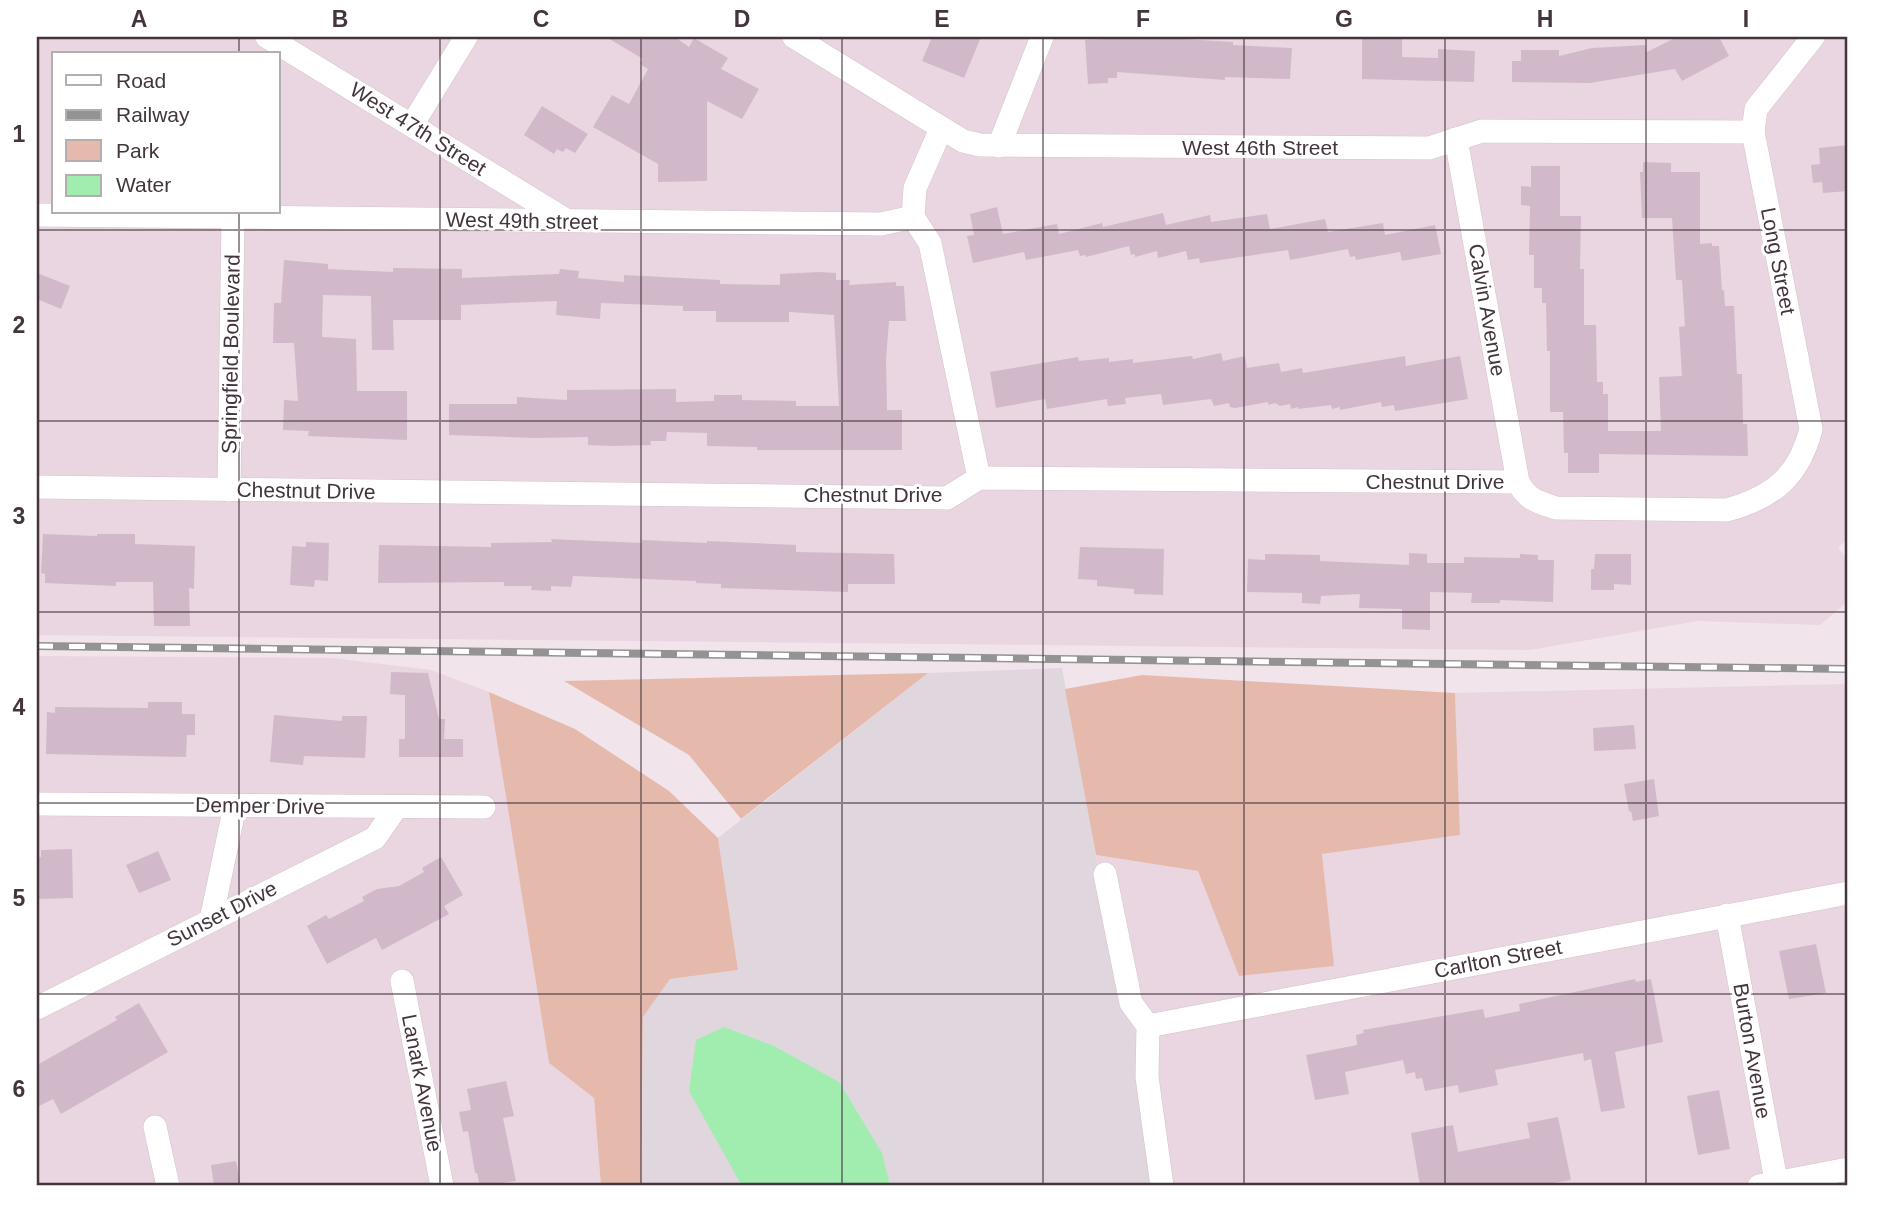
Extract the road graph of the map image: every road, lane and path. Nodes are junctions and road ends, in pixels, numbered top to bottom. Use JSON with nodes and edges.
{"nodes":[{"id":1,"x":267,"y":37,"type":"edge"},
{"id":2,"x":466,"y":37,"type":"edge"},
{"id":3,"x":794,"y":37,"type":"edge"},
{"id":4,"x":1042,"y":37,"type":"edge"},
{"id":5,"x":1813,"y":37,"type":"edge"},
{"id":6,"x":412,"y":125,"type":"junction"},
{"id":7,"x":941,"y":129,"type":"junction"},
{"id":8,"x":1753,"y":132,"type":"junction"},
{"id":9,"x":1456,"y":139,"type":"junction"},
{"id":10,"x":999,"y":146,"type":"junction"},
{"id":11,"x":37,"y":215,"type":"edge"},
{"id":12,"x":913,"y":217,"type":"junction"},
{"id":13,"x":233,"y":218,"type":"junction"},
{"id":14,"x":567,"y":222,"type":"junction"},
{"id":15,"x":979,"y":478,"type":"junction"},
{"id":16,"x":1518,"y":482,"type":"junction"},
{"id":17,"x":37,"y":487,"type":"edge"},
{"id":18,"x":229,"y":490,"type":"junction"},
{"id":19,"x":1773,"y":490,"type":"joint"},
{"id":20,"x":37,"y":804,"type":"edge"},
{"id":21,"x":235,"y":806,"type":"junction"},
{"id":22,"x":484,"y":807,"type":"dead end"},
{"id":23,"x":396,"y":808,"type":"junction"},
{"id":24,"x":1105,"y":874,"type":"dead end"},
{"id":25,"x":1848,"y":893,"type":"edge"},
{"id":26,"x":1727,"y":915,"type":"junction"},
{"id":27,"x":211,"y":920,"type":"junction"},
{"id":28,"x":402,"y":981,"type":"dead end"},
{"id":29,"x":37,"y":1008,"type":"edge"},
{"id":30,"x":1148,"y":1026,"type":"junction"},
{"id":31,"x":155,"y":1127,"type":"dead end"},
{"id":32,"x":1848,"y":1170,"type":"edge"},
{"id":33,"x":1771,"y":1185,"type":"edge"},
{"id":34,"x":168,"y":1186,"type":"edge"},
{"id":35,"x":442,"y":1186,"type":"edge"},
{"id":36,"x":1162,"y":1186,"type":"edge"}],
"edges":[{"from":1,"to":6,"type":"street","name":"West 47th Street"},
{"from":2,"to":6,"type":"street"},
{"from":3,"to":7,"type":"street","name":"West 46th Street"},
{"from":4,"to":10,"type":"street"},
{"from":5,"to":8,"type":"street","name":"Long Street"},
{"from":6,"to":14,"type":"street","name":"West 47th Street"},
{"from":7,"to":10,"type":"street","name":"West 46th Street"},
{"from":7,"to":12,"type":"street"},
{"from":8,"to":9,"type":"street","name":"West 46th Street"},
{"from":8,"to":19,"type":"street","name":"Long Street"},
{"from":9,"to":10,"type":"street","name":"West 46th Street"},
{"from":9,"to":16,"type":"street","name":"Calvin Avenue"},
{"from":11,"to":13,"type":"street","name":"West 49th street"},
{"from":12,"to":14,"type":"street","name":"West 49th street"},
{"from":12,"to":15,"type":"street"},
{"from":13,"to":14,"type":"street","name":"West 49th street"},
{"from":13,"to":18,"type":"street","name":"Springfield Boulevard"},
{"from":15,"to":16,"type":"street","name":"Chestnut Drive"},
{"from":15,"to":18,"type":"street","name":"Chestnut Drive"},
{"from":16,"to":19,"type":"street","name":"Chestnut Drive"},
{"from":17,"to":18,"type":"street","name":"Chestnut Drive"},
{"from":20,"to":21,"type":"street","name":"Demper Drive"},
{"from":21,"to":23,"type":"street","name":"Demper Drive"},
{"from":21,"to":27,"type":"street"},
{"from":22,"to":23,"type":"street","name":"Demper Drive"},
{"from":23,"to":27,"type":"street","name":"Sunset Drive"},
{"from":24,"to":30,"type":"street"},
{"from":25,"to":26,"type":"street","name":"Carlton Street"},
{"from":26,"to":30,"type":"street","name":"Carlton Street"},
{"from":26,"to":33,"type":"street","name":"Burton Avenue"},
{"from":27,"to":29,"type":"street","name":"Sunset Drive"},
{"from":28,"to":35,"type":"street","name":"Lanark Avenue"},
{"from":30,"to":36,"type":"street"},
{"from":31,"to":34,"type":"street"},
{"from":32,"to":33,"type":"street"}]}
